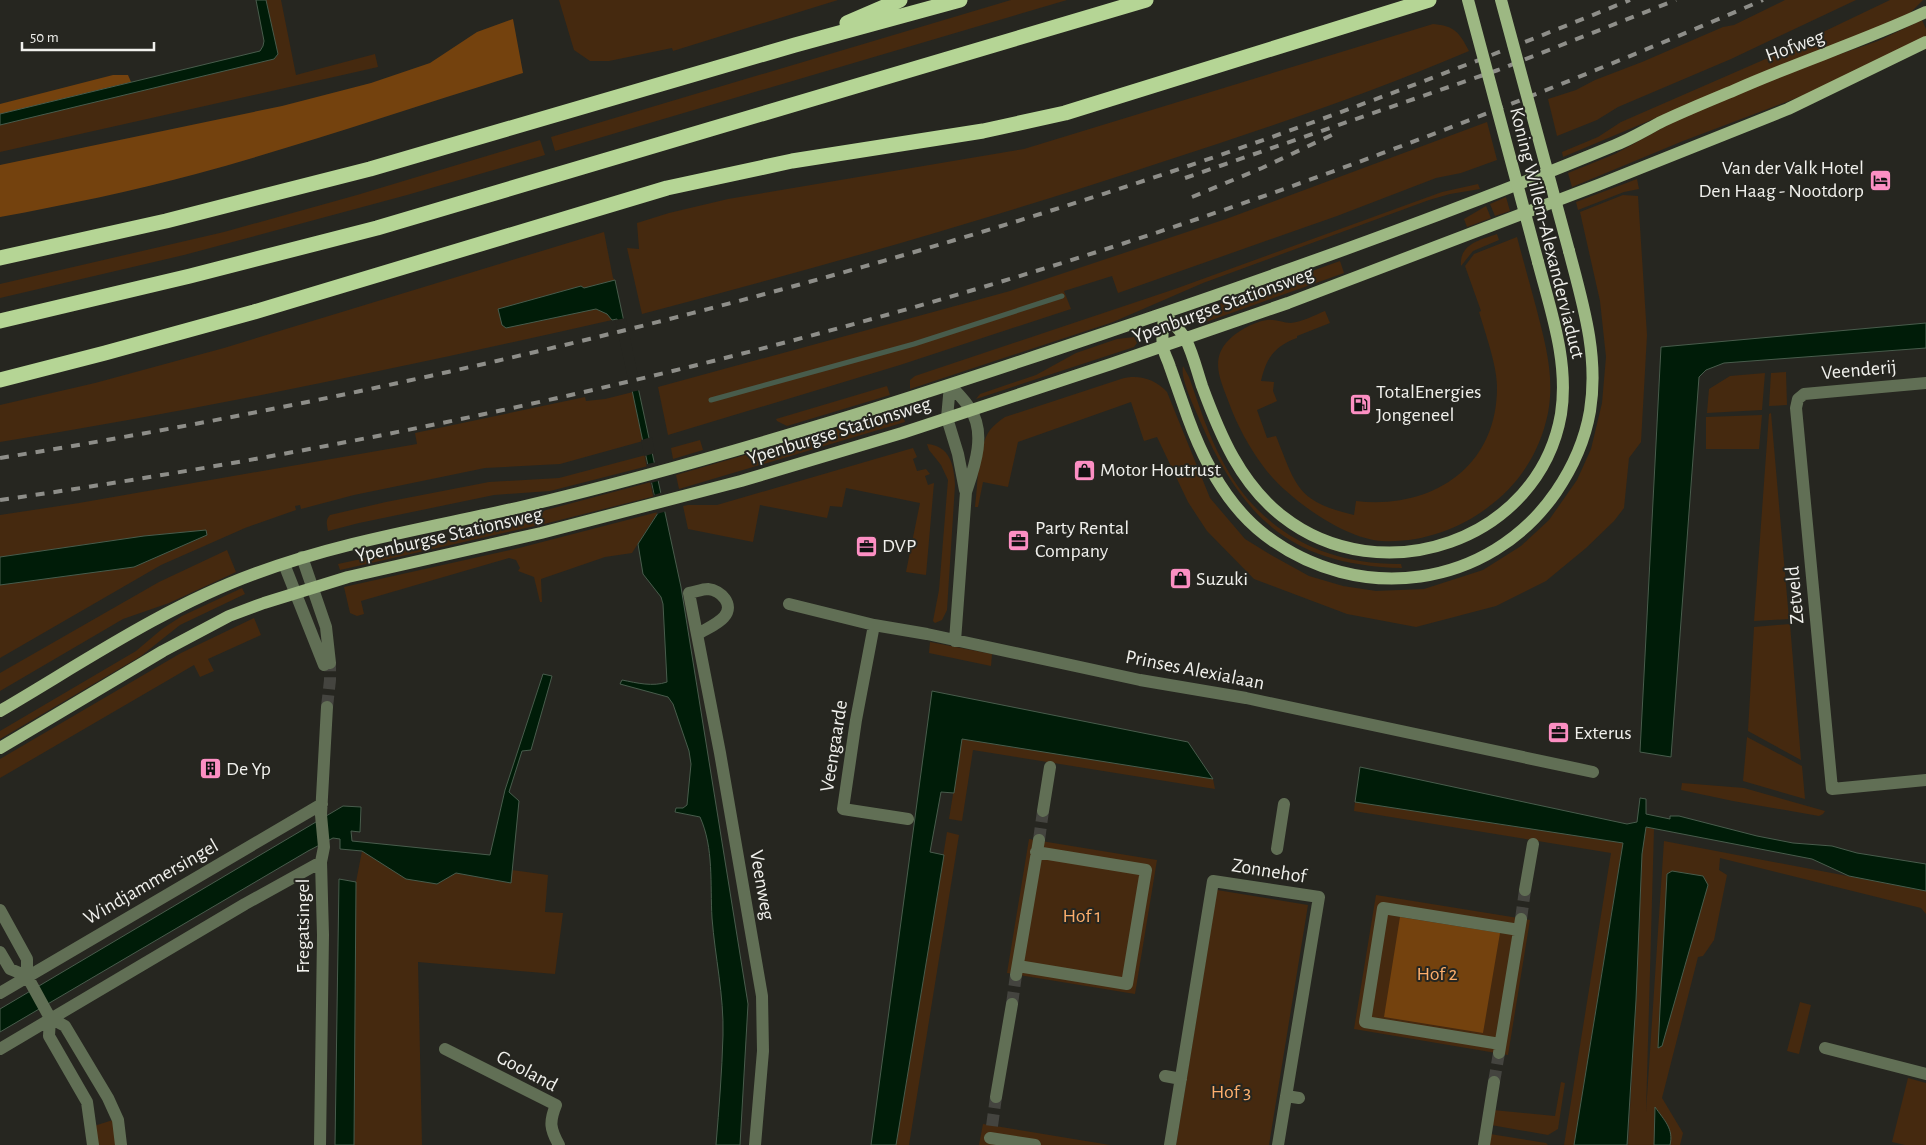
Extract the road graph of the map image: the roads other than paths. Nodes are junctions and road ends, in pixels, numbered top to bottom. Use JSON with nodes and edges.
{"nodes":[{"id":1,"x":900,"y":0,"type":"edge"},
{"id":2,"x":960,"y":0,"type":"edge"},
{"id":3,"x":1146,"y":0,"type":"edge"},
{"id":4,"x":1429,"y":0,"type":"edge"},
{"id":5,"x":1468,"y":0,"type":"edge"},
{"id":6,"x":1502,"y":0,"type":"edge"},
{"id":7,"x":1926,"y":12,"type":"edge"},
{"id":8,"x":1926,"y":42,"type":"edge"},
{"id":9,"x":795,"y":45,"type":"junction"},
{"id":10,"x":1676,"y":115,"type":"joint"},
{"id":11,"x":0,"y":258,"type":"edge"},
{"id":12,"x":1164,"y":314,"type":"junction"},
{"id":13,"x":0,"y":321,"type":"edge"},
{"id":14,"x":1185,"y":339,"type":"junction"},
{"id":15,"x":1163,"y":346,"type":"junction"},
{"id":16,"x":0,"y":380,"type":"edge"},
{"id":17,"x":1926,"y":383,"type":"edge"},
{"id":18,"x":950,"y":385,"type":"junction"},
{"id":19,"x":1798,"y":399,"type":"joint"},
{"id":20,"x":972,"y":410,"type":"junction"},
{"id":21,"x":947,"y":418,"type":"junction"},
{"id":22,"x":966,"y":492,"type":"junction"},
{"id":23,"x":302,"y":557,"type":"junction"},
{"id":24,"x":284,"y":564,"type":"junction"},
{"id":25,"x":313,"y":588,"type":"junction"},
{"id":26,"x":295,"y":594,"type":"junction"},
{"id":27,"x":789,"y":604,"type":"dead end"},
{"id":28,"x":874,"y":625,"type":"junction"},
{"id":29,"x":698,"y":634,"type":"dead end"},
{"id":30,"x":955,"y":641,"type":"junction"},
{"id":31,"x":327,"y":707,"type":"tunnel mouth"},
{"id":32,"x":0,"y":711,"type":"edge"},
{"id":33,"x":0,"y":748,"type":"edge"},
{"id":34,"x":1050,"y":767,"type":"dead end"},
{"id":35,"x":1593,"y":772,"type":"dead end"},
{"id":36,"x":1926,"y":780,"type":"edge"},
{"id":37,"x":1284,"y":804,"type":"dead end"},
{"id":38,"x":322,"y":809,"type":"junction"},
{"id":39,"x":1043,"y":811,"type":"tunnel mouth"},
{"id":40,"x":908,"y":819,"type":"dead end"},
{"id":41,"x":1533,"y":844,"type":"dead end"},
{"id":42,"x":1277,"y":849,"type":"dead end"},
{"id":43,"x":321,"y":862,"type":"junction"},
{"id":44,"x":1525,"y":890,"type":"tunnel mouth"},
{"id":45,"x":0,"y":910,"type":"edge"},
{"id":46,"x":1520,"y":924,"type":"joint"},
{"id":47,"x":0,"y":952,"type":"edge"},
{"id":48,"x":1017,"y":971,"type":"joint"},
{"id":49,"x":27,"y":976,"type":"junction"},
{"id":50,"x":0,"y":993,"type":"edge"},
{"id":51,"x":1012,"y":1004,"type":"tunnel mouth"},
{"id":52,"x":48,"y":1013,"type":"junction"},
{"id":53,"x":1825,"y":1048,"type":"dead end"},
{"id":54,"x":0,"y":1049,"type":"edge"},
{"id":55,"x":445,"y":1049,"type":"dead end"},
{"id":56,"x":1926,"y":1074,"type":"edge"},
{"id":57,"x":1165,"y":1076,"type":"dead end"},
{"id":58,"x":1181,"y":1079,"type":"junction"},
{"id":59,"x":1494,"y":1082,"type":"tunnel mouth"},
{"id":60,"x":996,"y":1097,"type":"tunnel mouth"},
{"id":61,"x":108,"y":1098,"type":"junction"},
{"id":62,"x":87,"y":1102,"type":"junction"},
{"id":63,"x":990,"y":1136,"type":"edge"},
{"id":64,"x":93,"y":1145,"type":"edge"},
{"id":65,"x":122,"y":1145,"type":"edge"},
{"id":66,"x":320,"y":1145,"type":"edge"},
{"id":67,"x":558,"y":1145,"type":"edge"},
{"id":68,"x":755,"y":1145,"type":"edge"},
{"id":69,"x":1035,"y":1145,"type":"edge"},
{"id":70,"x":1170,"y":1145,"type":"edge"},
{"id":71,"x":1278,"y":1145,"type":"edge"},
{"id":72,"x":1484,"y":1145,"type":"edge"}],
"edges":[{"from":1,"to":9,"type":"highway"},
{"from":2,"to":9,"type":"highway"},
{"from":3,"to":13,"type":"highway"},
{"from":4,"to":16,"type":"highway"},
{"from":5,"to":14,"type":"main road","name":"Koning Willem-Alexanderviaduct","bridge":true},
{"from":6,"to":15,"type":"main road","name":"Koning Willem-Alexanderviaduct","bridge":true},
{"from":7,"to":10,"type":"main road","name":"Hofweg"},
{"from":8,"to":14,"type":"main road","name":"Ypenburgse Stationsweg"},
{"from":9,"to":11,"type":"highway"},
{"from":10,"to":12,"type":"main road","name":"Ypenburgse Stationsweg"},
{"from":12,"to":14,"type":"main road","name":"Koning Willem-Alexanderviaduct"},
{"from":12,"to":15,"type":"main road","name":"Koning Willem-Alexanderviaduct"},
{"from":12,"to":18,"type":"main road","name":"Ypenburgse Stationsweg"},
{"from":14,"to":15,"type":"main road","name":"Ypenburgse Stationsweg"},
{"from":15,"to":20,"type":"main road","name":"Ypenburgse Stationsweg"},
{"from":17,"to":19,"type":"street","name":"Veenderij"},
{"from":18,"to":20,"type":"street"},
{"from":18,"to":21,"type":"street"},
{"from":18,"to":23,"type":"main road","name":"Ypenburgse Stationsweg"},
{"from":19,"to":36,"type":"street","name":"Zetveld"},
{"from":20,"to":21,"type":"main road","name":"Ypenburgse Stationsweg"},
{"from":20,"to":22,"type":"street"},
{"from":21,"to":22,"type":"street"},
{"from":21,"to":25,"type":"main road","name":"Ypenburgse Stationsweg"},
{"from":22,"to":30,"type":"street"},
{"from":23,"to":24,"type":"main road","name":"Ypenburgse Stationsweg"},
{"from":23,"to":25,"type":"street"},
{"from":24,"to":26,"type":"street"},
{"from":24,"to":32,"type":"main road","name":"Ypenburgse Stationsweg"},
{"from":25,"to":26,"type":"main road","name":"Ypenburgse Stationsweg"},
{"from":25,"to":26,"type":"street"},
{"from":26,"to":33,"type":"main road","name":"Ypenburgse Stationsweg"},
{"from":27,"to":28,"type":"street","name":"Prinses Alexialaan"},
{"from":28,"to":30,"type":"street","name":"Prinses Alexialaan"},
{"from":28,"to":40,"type":"street","name":"Veengaarde"},
{"from":29,"to":68,"type":"street","name":"Veenweg"},
{"from":30,"to":35,"type":"street","name":"Prinses Alexialaan"},
{"from":31,"to":38,"type":"street","name":"Fregatsingel"},
{"from":34,"to":39,"type":"street"},
{"from":37,"to":42,"type":"street","name":"Zonnehof"},
{"from":38,"to":43,"type":"street","name":"Fregatsingel"},
{"from":38,"to":49,"type":"street","name":"Windjammersingel"},
{"from":41,"to":44,"type":"street"},
{"from":43,"to":52,"type":"street"},
{"from":43,"to":66,"type":"street","name":"Fregatsingel"},
{"from":45,"to":49,"type":"street"},
{"from":46,"to":46,"type":"street"},
{"from":47,"to":49,"type":"street"},
{"from":48,"to":48,"type":"street"},
{"from":49,"to":50,"type":"street","name":"Windjammersingel"},
{"from":49,"to":52,"type":"street"},
{"from":51,"to":60,"type":"street"},
{"from":52,"to":54,"type":"street"},
{"from":52,"to":61,"type":"street"},
{"from":52,"to":62,"type":"street"},
{"from":53,"to":56,"type":"street"},
{"from":55,"to":67,"type":"street","name":"Gooland"},
{"from":57,"to":58,"type":"street"},
{"from":58,"to":70,"type":"street","name":"Zonnehof"},
{"from":58,"to":71,"type":"street","name":"Zonnehof"},
{"from":59,"to":72,"type":"street"},
{"from":61,"to":62,"type":"street"},
{"from":61,"to":65,"type":"street"},
{"from":62,"to":64,"type":"street"},
{"from":63,"to":69,"type":"street"}]}
